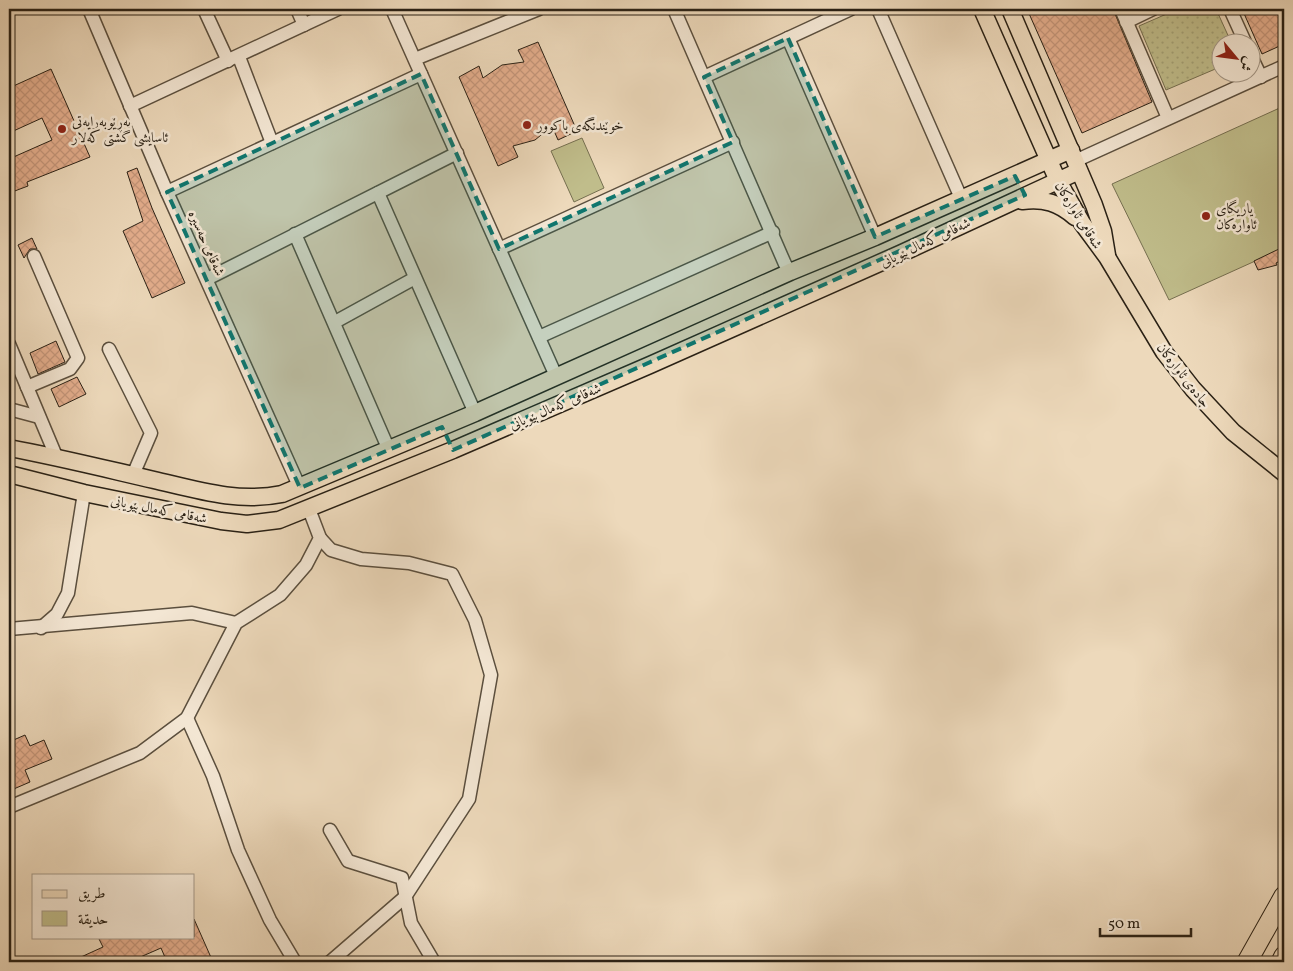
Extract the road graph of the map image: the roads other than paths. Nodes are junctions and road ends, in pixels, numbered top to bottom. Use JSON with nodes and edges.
{"nodes":[{"id":1,"x":89,"y":9,"type":"edge"},
{"id":2,"x":204,"y":9,"type":"edge"},
{"id":3,"x":297,"y":9,"type":"edge"},
{"id":4,"x":338,"y":9,"type":"edge"},
{"id":5,"x":392,"y":9,"type":"edge"},
{"id":6,"x":539,"y":9,"type":"edge"},
{"id":7,"x":674,"y":9,"type":"edge"},
{"id":8,"x":851,"y":9,"type":"edge"},
{"id":9,"x":878,"y":9,"type":"edge"},
{"id":10,"x":982,"y":9,"type":"edge"},
{"id":11,"x":1010,"y":9,"type":"edge"},
{"id":12,"x":1121,"y":9,"type":"edge"},
{"id":13,"x":1154,"y":9,"type":"edge"},
{"id":14,"x":1230,"y":9,"type":"edge"},
{"id":15,"x":510,"y":14,"type":"edge"},
{"id":16,"x":1126,"y":22,"type":"junction"},
{"id":17,"x":304,"y":25,"type":"junction"},
{"id":18,"x":1240,"y":32,"type":"edge"},
{"id":19,"x":788,"y":38,"type":"junction"},
{"id":20,"x":234,"y":59,"type":"junction"},
{"id":21,"x":415,"y":59,"type":"junction"},
{"id":22,"x":1284,"y":66,"type":"edge"},
{"id":23,"x":421,"y":74,"type":"junction"},
{"id":24,"x":704,"y":77,"type":"junction"},
{"id":25,"x":1260,"y":77,"type":"edge"},
{"id":26,"x":1249,"y":82,"type":"edge"},
{"id":27,"x":130,"y":106,"type":"junction"},
{"id":28,"x":1168,"y":118,"type":"junction"},
{"id":29,"x":733,"y":142,"type":"junction"},
{"id":30,"x":272,"y":143,"type":"junction"},
{"id":31,"x":457,"y":153,"type":"junction"},
{"id":32,"x":1047,"y":160,"type":"junction"},
{"id":33,"x":1075,"y":161,"type":"junction"},
{"id":34,"x":1015,"y":176,"type":"junction"},
{"id":35,"x":1058,"y":181,"type":"junction"},
{"id":36,"x":167,"y":192,"type":"junction"},
{"id":37,"x":378,"y":193,"type":"junction"},
{"id":38,"x":961,"y":198,"type":"junction"},
{"id":39,"x":1017,"y":199,"type":"junction"},
{"id":40,"x":1082,"y":223,"type":"junction"},
{"id":41,"x":773,"y":232,"type":"junction"},
{"id":42,"x":295,"y":234,"type":"junction"},
{"id":43,"x":876,"y":237,"type":"junction"},
{"id":44,"x":499,"y":249,"type":"junction"},
{"id":45,"x":34,"y":256,"type":"dead end"},
{"id":46,"x":1107,"y":258,"type":"junction"},
{"id":47,"x":790,"y":272,"type":"junction"},
{"id":48,"x":416,"y":278,"type":"junction"},
{"id":49,"x":207,"y":280,"type":"junction"},
{"id":50,"x":335,"y":322,"type":"junction"},
{"id":51,"x":539,"y":338,"type":"junction"},
{"id":52,"x":9,"y":344,"type":"edge"},
{"id":53,"x":109,"y":349,"type":"dead end"},
{"id":54,"x":556,"y":376,"type":"junction"},
{"id":55,"x":27,"y":387,"type":"junction"},
{"id":56,"x":9,"y":409,"type":"edge"},
{"id":57,"x":475,"y":413,"type":"junction"},
{"id":58,"x":39,"y":417,"type":"junction"},
{"id":59,"x":442,"y":427,"type":"junction"},
{"id":60,"x":9,"y":448,"type":"edge"},
{"id":61,"x":389,"y":450,"type":"junction"},
{"id":62,"x":453,"y":450,"type":"junction"},
{"id":63,"x":56,"y":456,"type":"junction"},
{"id":64,"x":1284,"y":473,"type":"edge"},
{"id":65,"x":9,"y":474,"type":"edge"},
{"id":66,"x":134,"y":475,"type":"junction"},
{"id":67,"x":300,"y":488,"type":"junction"},
{"id":68,"x":84,"y":494,"type":"junction"},
{"id":69,"x":309,"y":509,"type":"junction"},
{"id":70,"x":320,"y":538,"type":"junction"},
{"id":71,"x":236,"y":623,"type":"junction"},
{"id":72,"x":41,"y":628,"type":"junction"},
{"id":73,"x":9,"y":629,"type":"edge"},
{"id":74,"x":187,"y":718,"type":"junction"},
{"id":75,"x":9,"y":807,"type":"edge"},
{"id":76,"x":330,"y":830,"type":"dead end"},
{"id":77,"x":1284,"y":896,"type":"edge"},
{"id":78,"x":405,"y":897,"type":"junction"},
{"id":79,"x":1284,"y":956,"type":"edge"},
{"id":80,"x":295,"y":962,"type":"edge"},
{"id":81,"x":330,"y":962,"type":"edge"},
{"id":82,"x":434,"y":962,"type":"edge"},
{"id":83,"x":1247,"y":962,"type":"edge"},
{"id":84,"x":1281,"y":962,"type":"edge"}],
"edges":[{"from":1,"to":27,"type":"street","name":"شەقامی حەسیرە"},
{"from":2,"to":20,"type":"street"},
{"from":3,"to":17,"type":"street"},
{"from":4,"to":17,"type":"street"},
{"from":5,"to":21,"type":"street"},
{"from":6,"to":15,"type":"street"},
{"from":7,"to":24,"type":"street"},
{"from":8,"to":19,"type":"street"},
{"from":9,"to":38,"type":"street"},
{"from":10,"to":32,"type":"main road","name":"شەقامی ئاوارەکان"},
{"from":11,"to":33,"type":"main road","name":"شەقامی ئاوارەکان"},
{"from":12,"to":16,"type":"street"},
{"from":13,"to":16,"type":"street"},
{"from":14,"to":18,"type":"street"},
{"from":15,"to":21,"type":"street"},
{"from":16,"to":28,"type":"street"},
{"from":17,"to":20,"type":"street"},
{"from":19,"to":24,"type":"street"},
{"from":19,"to":43,"type":"street"},
{"from":20,"to":27,"type":"street"},
{"from":20,"to":30,"type":"street"},
{"from":21,"to":23,"type":"street"},
{"from":22,"to":25,"type":"street"},
{"from":23,"to":30,"type":"street"},
{"from":23,"to":31,"type":"street"},
{"from":24,"to":29,"type":"street"},
{"from":26,"to":28,"type":"street"},
{"from":27,"to":36,"type":"street","name":"شەقامی حەسیرە"},
{"from":28,"to":33,"type":"street"},
{"from":29,"to":41,"type":"street"},
{"from":29,"to":44,"type":"street"},
{"from":30,"to":36,"type":"street"},
{"from":31,"to":37,"type":"street"},
{"from":31,"to":44,"type":"street"},
{"from":32,"to":33,"type":"main road","name":"شەقامی کەمال بێویانی"},
{"from":32,"to":34,"type":"main road","name":"شەقامی کەمال بێویانی"},
{"from":32,"to":35,"type":"main road","name":"شەقامی ئاوارەکان"},
{"from":33,"to":35,"type":"main road","name":"شەقامی کەمال بێویانی"},
{"from":33,"to":46,"type":"main road","name":"شەقامی ئاوارەکان"},
{"from":34,"to":38,"type":"main road","name":"شەقامی کەمال بێویانی"},
{"from":34,"to":39,"type":"main road"},
{"from":35,"to":39,"type":"main road","name":"شەقامی کەمال بێویانی"},
{"from":35,"to":40,"type":"main road","name":"شەقامی ئاوارەکان"},
{"from":36,"to":49,"type":"street","name":"شەقامی حەسیرە"},
{"from":37,"to":42,"type":"street"},
{"from":37,"to":48,"type":"street"},
{"from":38,"to":43,"type":"main road","name":"شەقامی کەمال بێویانی"},
{"from":39,"to":40,"type":"main road"},
{"from":39,"to":62,"type":"main road","name":"شەقامی کەمال بێویانی"},
{"from":40,"to":46,"type":"main road","name":"شەقامی ئاوارەکان"},
{"from":41,"to":47,"type":"street"},
{"from":41,"to":51,"type":"street"},
{"from":42,"to":49,"type":"street"},
{"from":42,"to":50,"type":"street"},
{"from":43,"to":47,"type":"main road","name":"شەقامی کەمال بێویانی"},
{"from":44,"to":51,"type":"street"},
{"from":45,"to":55,"type":"street"},
{"from":46,"to":64,"type":"main road","name":"جادەی ئاوارەکان"},
{"from":47,"to":54,"type":"main road","name":"شەقامی کەمال بێویانی"},
{"from":48,"to":50,"type":"street"},
{"from":48,"to":57,"type":"street"},
{"from":49,"to":67,"type":"street","name":"شەقامی حەسیرە"},
{"from":50,"to":61,"type":"street"},
{"from":51,"to":54,"type":"street"},
{"from":52,"to":55,"type":"street"},
{"from":53,"to":66,"type":"street"},
{"from":54,"to":57,"type":"main road","name":"شەقامی کەمال بێویانی"},
{"from":55,"to":58,"type":"street"},
{"from":56,"to":58,"type":"street"},
{"from":57,"to":59,"type":"main road","name":"شەقامی کەمال بێویانی"},
{"from":58,"to":63,"type":"street"},
{"from":59,"to":61,"type":"main road","name":"شەقامی کەمال بێویانی"},
{"from":59,"to":62,"type":"main road"},
{"from":60,"to":63,"type":"main road","name":"شەقامی کەمال بێویانی"},
{"from":61,"to":67,"type":"main road","name":"شەقامی کەمال بێویانی"},
{"from":62,"to":69,"type":"main road","name":"شەقامی کەمال بێویانی"},
{"from":63,"to":66,"type":"main road","name":"شەقامی کەمال بێویانی"},
{"from":65,"to":68,"type":"main road","name":"شەقامی کەمال بێویانی"},
{"from":66,"to":67,"type":"main road","name":"شەقامی کەمال بێویانی"},
{"from":68,"to":69,"type":"main road","name":"شەقامی کەمال بێویانی"},
{"from":68,"to":72,"type":"street"},
{"from":69,"to":70,"type":"street"},
{"from":70,"to":71,"type":"street"},
{"from":70,"to":78,"type":"street"},
{"from":71,"to":72,"type":"street"},
{"from":71,"to":74,"type":"street"},
{"from":72,"to":73,"type":"street"},
{"from":74,"to":75,"type":"street"},
{"from":74,"to":80,"type":"street"},
{"from":76,"to":78,"type":"street"},
{"from":77,"to":83,"type":"highway"},
{"from":78,"to":81,"type":"street"},
{"from":78,"to":82,"type":"street"},
{"from":79,"to":84,"type":"highway"}]}
